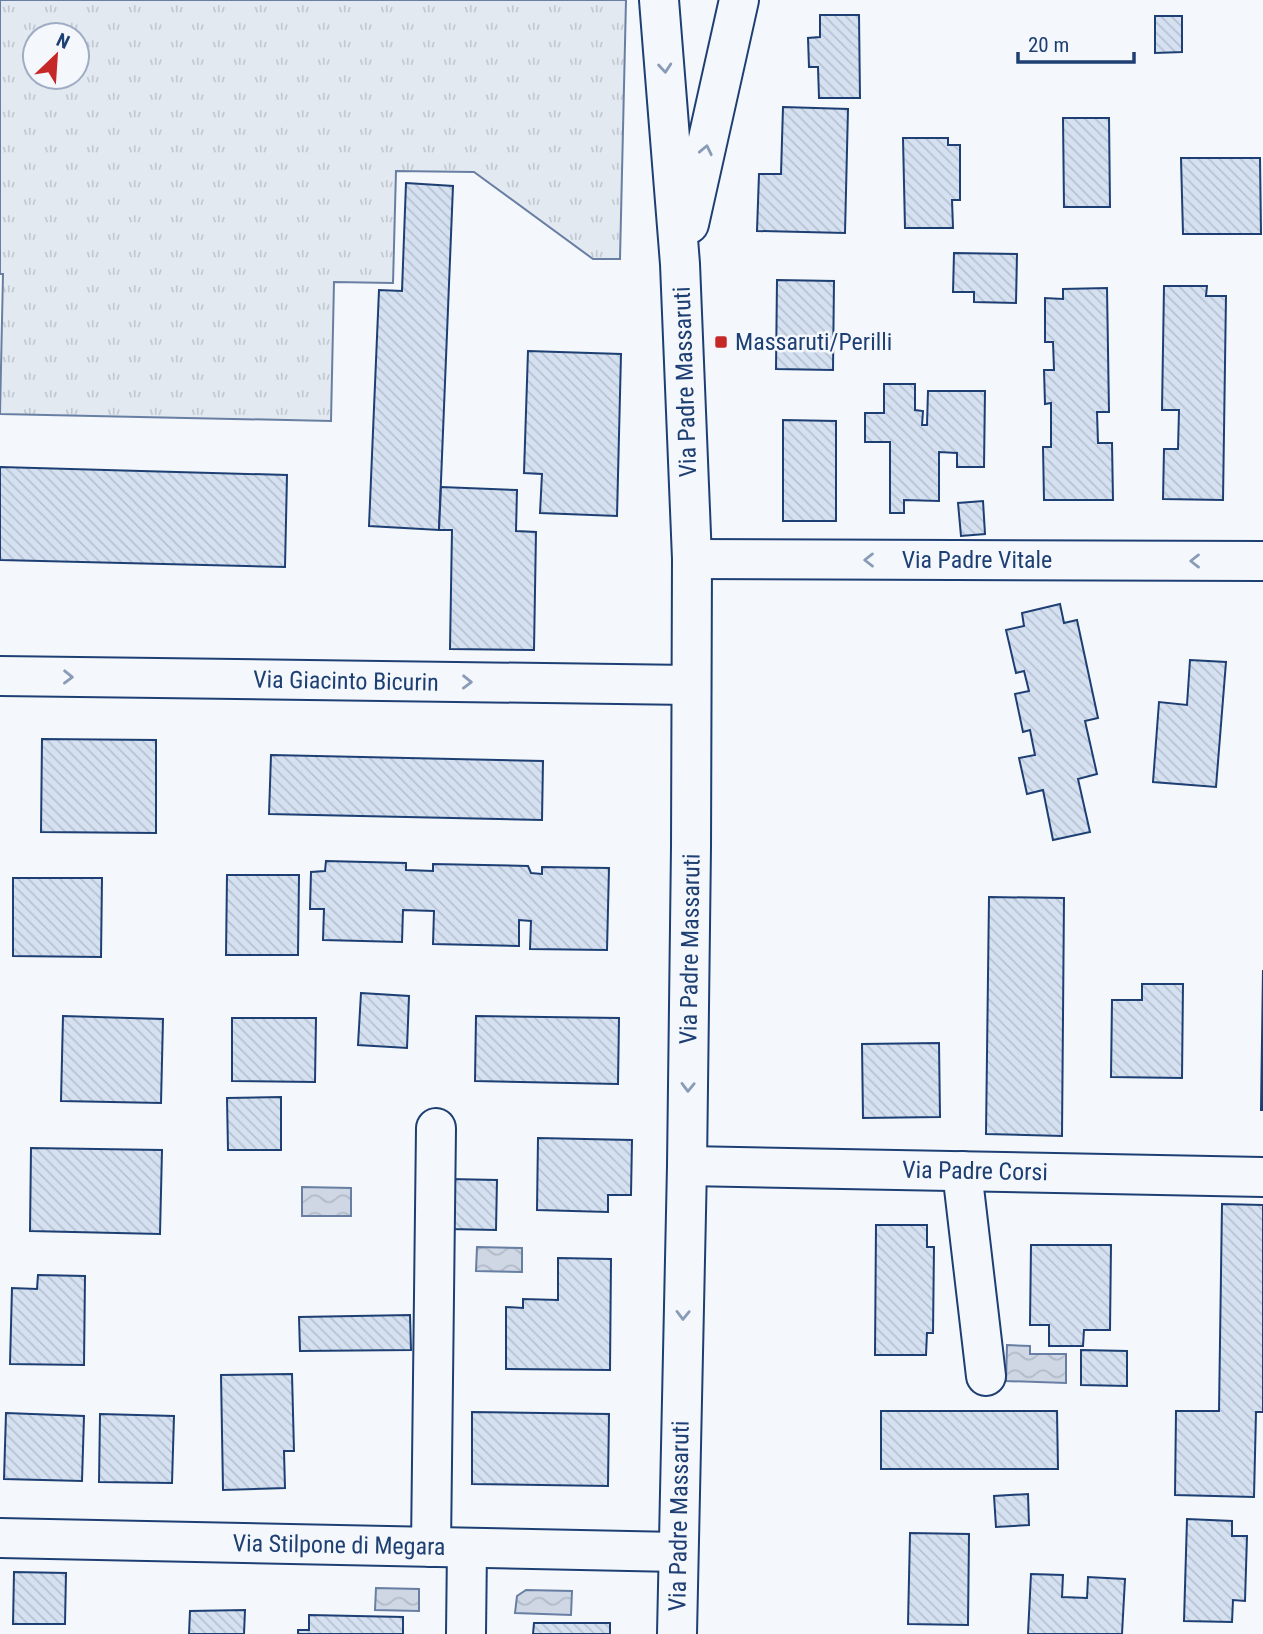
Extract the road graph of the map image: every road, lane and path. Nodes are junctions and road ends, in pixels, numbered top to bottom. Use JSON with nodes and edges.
{"nodes":[{"id":1,"x":659,"y":0,"type":"edge"},
{"id":2,"x":739,"y":0,"type":"edge"},
{"id":3,"x":680,"y":264,"type":"junction"},
{"id":4,"x":692,"y":559,"type":"junction"},
{"id":5,"x":1263,"y":561,"type":"edge"},
{"id":6,"x":0,"y":676,"type":"edge"},
{"id":7,"x":691,"y":685,"type":"junction"},
{"id":8,"x":436,"y":1128,"type":"dead end"},
{"id":9,"x":687,"y":1166,"type":"junction"},
{"id":10,"x":962,"y":1171,"type":"junction"},
{"id":11,"x":1263,"y":1177,"type":"edge"},
{"id":12,"x":986,"y":1376,"type":"dead end"},
{"id":13,"x":0,"y":1538,"type":"edge"},
{"id":14,"x":449,"y":1548,"type":"junction"},
{"id":15,"x":677,"y":1552,"type":"junction"},
{"id":16,"x":466,"y":1634,"type":"edge"},
{"id":17,"x":677,"y":1634,"type":"edge"}],
"edges":[{"from":1,"to":3,"type":"street","name":"Via Padre Massaruti","one_way":true},
{"from":3,"to":2,"type":"street","name":"Via Padre Massaruti","one_way":true},
{"from":3,"to":4,"type":"street","name":"Via Padre Massaruti"},
{"from":5,"to":4,"type":"street","name":"Via Padre Vitale","one_way":true},
{"from":4,"to":7,"type":"street","name":"Via Padre Massaruti"},
{"from":6,"to":7,"type":"street","name":"Via Giacinto Bicurin","one_way":true},
{"from":7,"to":9,"type":"street","name":"Via Padre Massaruti","one_way":true},
{"from":8,"to":14,"type":"street"},
{"from":9,"to":10,"type":"street","name":"Via Padre Corsi"},
{"from":9,"to":15,"type":"street","name":"Via Padre Massaruti","one_way":true},
{"from":10,"to":11,"type":"street","name":"Via Padre Corsi"},
{"from":10,"to":12,"type":"street"},
{"from":13,"to":14,"type":"street","name":"Via Stilpone di Megara"},
{"from":14,"to":15,"type":"street","name":"Via Stilpone di Megara"},
{"from":14,"to":16,"type":"street"},
{"from":15,"to":17,"type":"street","name":"Via Padre Massaruti"}]}
